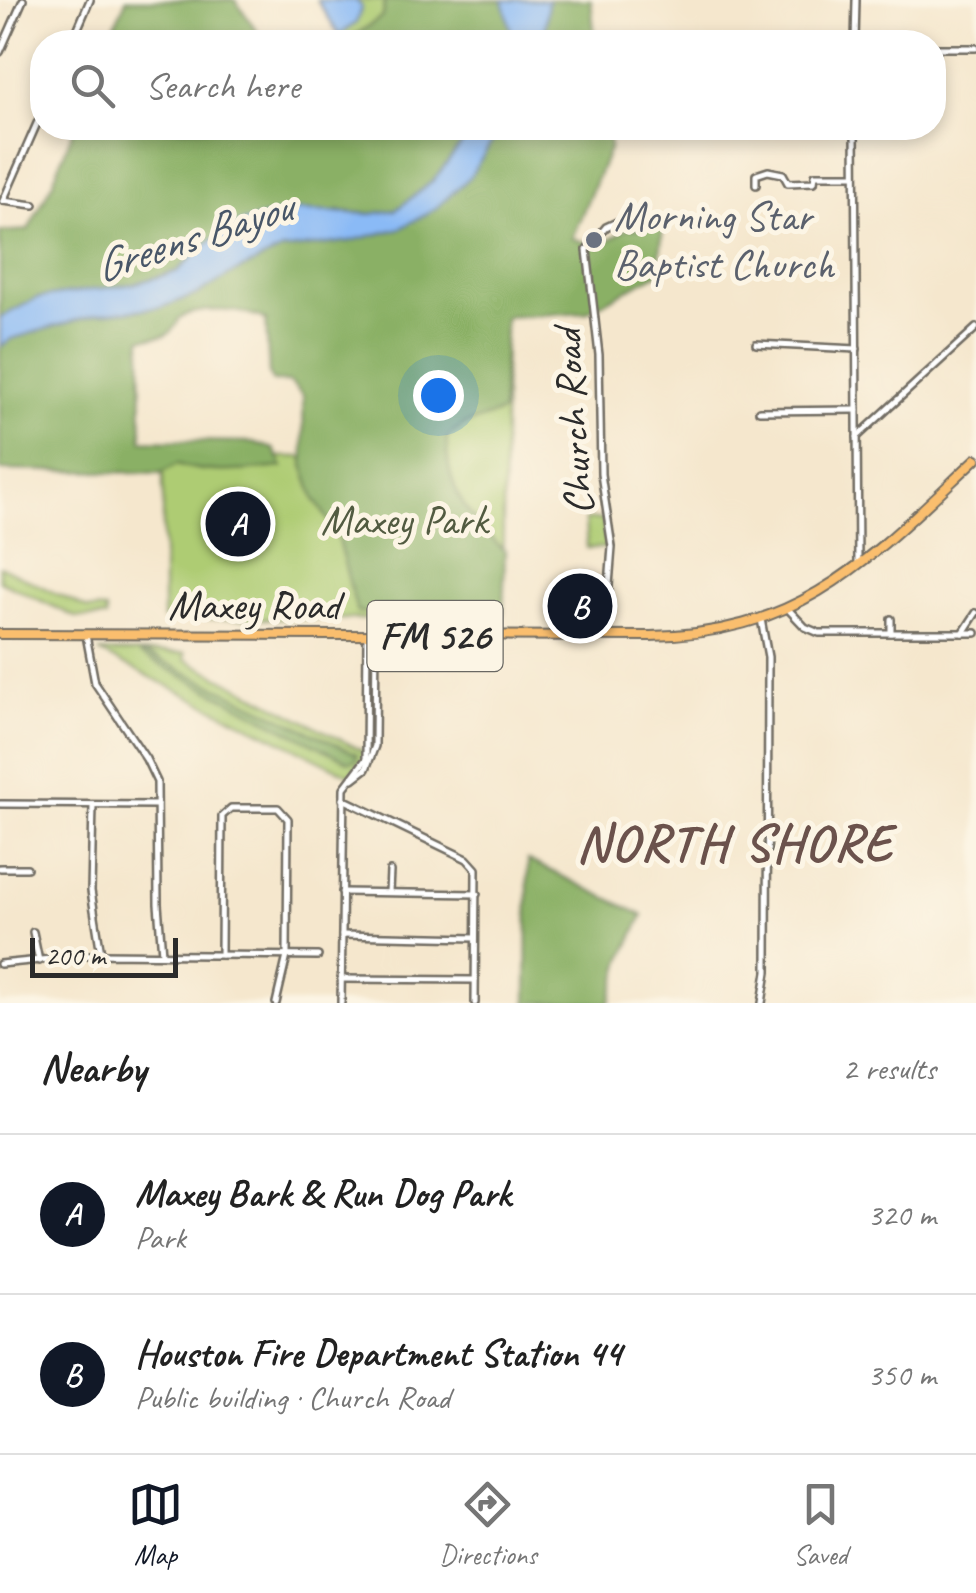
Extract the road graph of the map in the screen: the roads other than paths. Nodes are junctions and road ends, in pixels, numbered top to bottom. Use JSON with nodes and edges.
{"nodes":[{"id":1,"x":23,"y":0,"type":"edge"},
{"id":2,"x":90,"y":0,"type":"edge"},
{"id":3,"x":856,"y":0,"type":"edge"},
{"id":4,"x":77,"y":30,"type":"edge"},
{"id":5,"x":856,"y":30,"type":"edge"},
{"id":6,"x":946,"y":48,"type":"edge"},
{"id":7,"x":976,"y":48,"type":"edge"},
{"id":8,"x":0,"y":52,"type":"edge"},
{"id":9,"x":30,"y":138,"type":"edge"},
{"id":10,"x":855,"y":140,"type":"edge"},
{"id":11,"x":855,"y":175,"type":"junction"},
{"id":12,"x":756,"y":185,"type":"dead end"},
{"id":13,"x":1,"y":201,"type":"edge"},
{"id":14,"x":34,"y":205,"type":"dead end"},
{"id":15,"x":621,"y":220,"type":"dead end"},
{"id":16,"x":976,"y":328,"type":"edge"},
{"id":17,"x":756,"y":344,"type":"dead end"},
{"id":18,"x":857,"y":349,"type":"junction"},
{"id":19,"x":857,"y":410,"type":"junction"},
{"id":20,"x":759,"y":411,"type":"dead end"},
{"id":21,"x":857,"y":437,"type":"junction"},
{"id":22,"x":976,"y":459,"type":"edge"},
{"id":23,"x":858,"y":568,"type":"junction"},
{"id":24,"x":788,"y":609,"type":"junction"},
{"id":25,"x":976,"y":613,"type":"edge"},
{"id":26,"x":760,"y":619,"type":"junction"},
{"id":27,"x":891,"y":619,"type":"dead end"},
{"id":28,"x":891,"y":633,"type":"junction"},
{"id":29,"x":963,"y":633,"type":"junction"},
{"id":30,"x":976,"y":633,"type":"edge"},
{"id":31,"x":0,"y":634,"type":"edge"},
{"id":32,"x":86,"y":634,"type":"junction"},
{"id":33,"x":372,"y":636,"type":"junction"},
{"id":34,"x":605,"y":636,"type":"junction"},
{"id":35,"x":367,"y":694,"type":"junction"},
{"id":36,"x":375,"y":694,"type":"junction"},
{"id":37,"x":350,"y":780,"type":"junction"},
{"id":38,"x":343,"y":799,"type":"junction"},
{"id":39,"x":0,"y":804,"type":"edge"},
{"id":40,"x":157,"y":805,"type":"junction"},
{"id":41,"x":94,"y":806,"type":"junction"},
{"id":42,"x":0,"y":868,"type":"edge"},
{"id":43,"x":27,"y":868,"type":"dead end"},
{"id":44,"x":390,"y":871,"type":"dead end"},
{"id":45,"x":342,"y":892,"type":"junction"},
{"id":46,"x":389,"y":892,"type":"junction"},
{"id":47,"x":477,"y":894,"type":"junction"},
{"id":48,"x":33,"y":932,"type":"dead end"},
{"id":49,"x":342,"y":935,"type":"junction"},
{"id":50,"x":475,"y":938,"type":"junction"},
{"id":51,"x":101,"y":954,"type":"junction"},
{"id":52,"x":162,"y":954,"type":"junction"},
{"id":53,"x":221,"y":955,"type":"junction"},
{"id":54,"x":286,"y":956,"type":"junction"},
{"id":55,"x":318,"y":956,"type":"dead end"},
{"id":56,"x":39,"y":960,"type":"junction"},
{"id":57,"x":0,"y":964,"type":"edge"},
{"id":58,"x":341,"y":979,"type":"junction"},
{"id":59,"x":475,"y":980,"type":"junction"},
{"id":60,"x":276,"y":1003,"type":"edge"},
{"id":61,"x":341,"y":1003,"type":"edge"},
{"id":62,"x":475,"y":1003,"type":"edge"},
{"id":63,"x":762,"y":1003,"type":"edge"}],
"edges":[{"from":1,"to":8,"type":"street"},
{"from":2,"to":4,"type":"street"},
{"from":3,"to":5,"type":"street"},
{"from":6,"to":7,"type":"street"},
{"from":9,"to":13,"type":"street"},
{"from":10,"to":11,"type":"street"},
{"from":11,"to":12,"type":"street"},
{"from":11,"to":18,"type":"street"},
{"from":13,"to":14,"type":"street"},
{"from":15,"to":34,"type":"street","name":"Church Road"},
{"from":16,"to":21,"type":"street"},
{"from":17,"to":18,"type":"street"},
{"from":18,"to":19,"type":"street"},
{"from":19,"to":20,"type":"street"},
{"from":19,"to":21,"type":"street"},
{"from":21,"to":23,"type":"street"},
{"from":22,"to":23,"type":"main road","number":"FM 526"},
{"from":23,"to":24,"type":"main road","number":"FM 526"},
{"from":24,"to":26,"type":"main road","name":"Maxey Road","number":"FM 526"},
{"from":24,"to":28,"type":"street"},
{"from":25,"to":29,"type":"street"},
{"from":26,"to":34,"type":"main road","name":"Maxey Road","number":"FM 526"},
{"from":26,"to":63,"type":"street"},
{"from":27,"to":28,"type":"street"},
{"from":28,"to":29,"type":"street"},
{"from":29,"to":30,"type":"street"},
{"from":31,"to":32,"type":"main road","name":"Maxey Road","number":"FM 526"},
{"from":32,"to":33,"type":"main road","name":"Maxey Road","number":"FM 526"},
{"from":32,"to":40,"type":"street"},
{"from":33,"to":34,"type":"main road","name":"Maxey Road","number":"FM 526"},
{"from":33,"to":35,"type":"street"},
{"from":33,"to":36,"type":"street"},
{"from":35,"to":36,"type":"street"},
{"from":35,"to":37,"type":"street"},
{"from":36,"to":37,"type":"street"},
{"from":37,"to":38,"type":"street"},
{"from":38,"to":45,"type":"street"},
{"from":38,"to":47,"type":"street"},
{"from":39,"to":41,"type":"street"},
{"from":40,"to":41,"type":"street"},
{"from":40,"to":52,"type":"street"},
{"from":41,"to":51,"type":"street"},
{"from":42,"to":43,"type":"street"},
{"from":44,"to":46,"type":"street"},
{"from":45,"to":46,"type":"street"},
{"from":45,"to":49,"type":"street"},
{"from":46,"to":47,"type":"street"},
{"from":47,"to":50,"type":"street"},
{"from":48,"to":56,"type":"street"},
{"from":49,"to":50,"type":"street"},
{"from":49,"to":58,"type":"street"},
{"from":50,"to":59,"type":"street"},
{"from":51,"to":52,"type":"street"},
{"from":51,"to":56,"type":"street"},
{"from":52,"to":53,"type":"street"},
{"from":53,"to":54,"type":"street"},
{"from":53,"to":54,"type":"street"},
{"from":54,"to":55,"type":"street"},
{"from":54,"to":60,"type":"street"},
{"from":56,"to":57,"type":"street"},
{"from":58,"to":59,"type":"street"},
{"from":58,"to":61,"type":"street"},
{"from":59,"to":62,"type":"street"}]}
